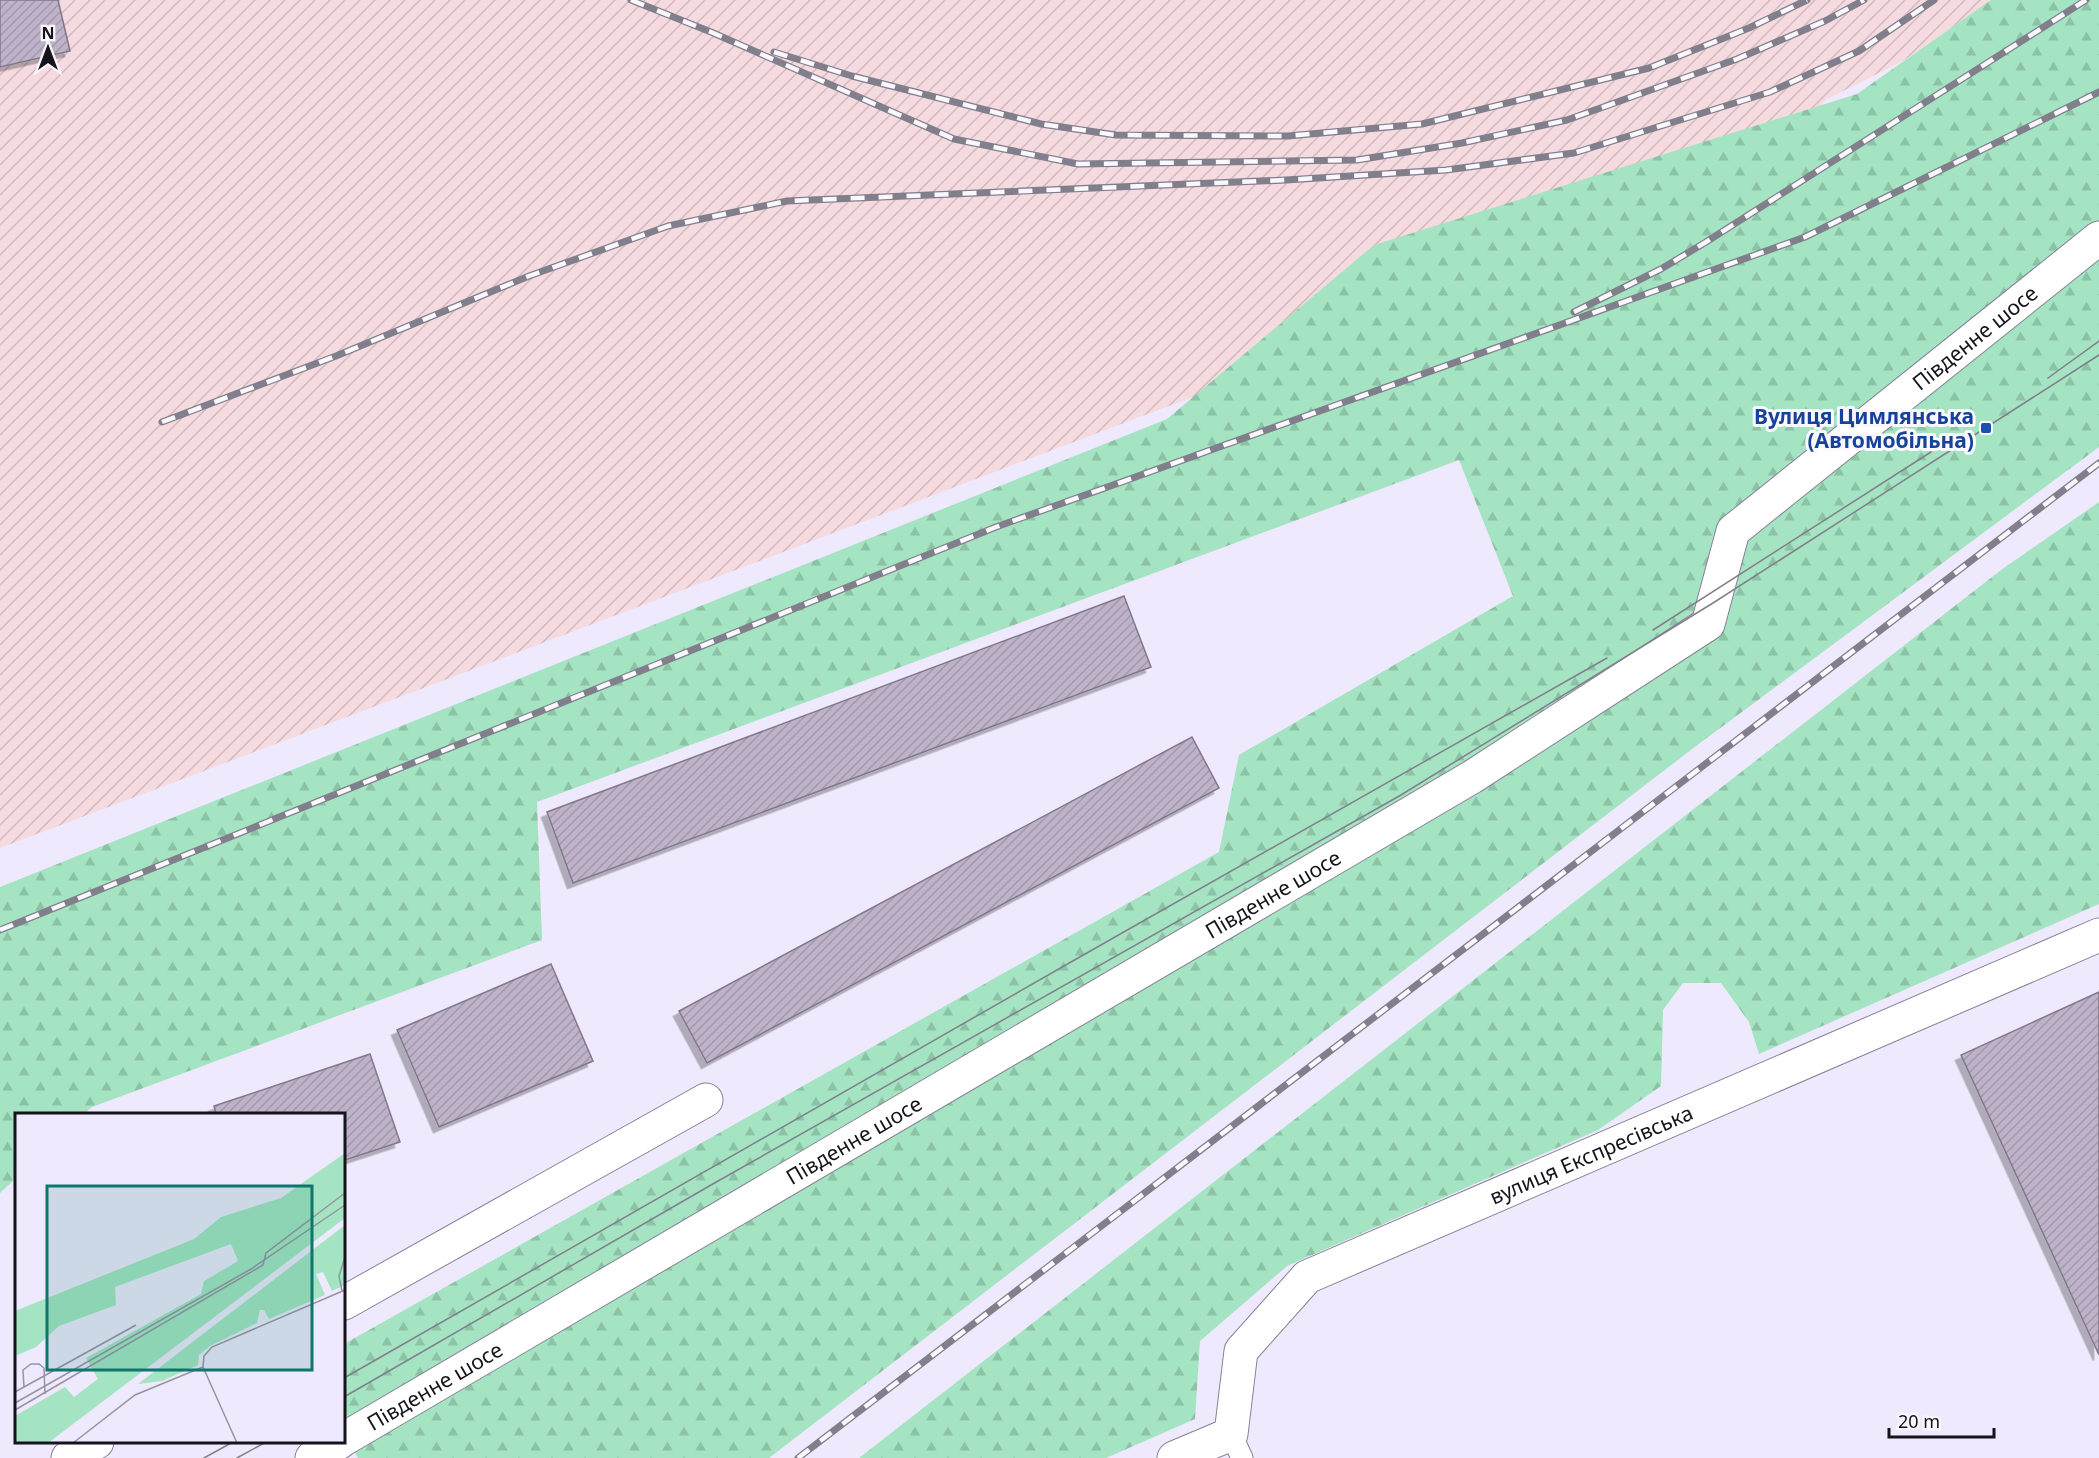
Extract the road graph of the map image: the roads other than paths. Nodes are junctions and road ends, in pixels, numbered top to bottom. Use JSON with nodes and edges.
{"nodes":[{"id":1,"x":2099,"y":238,"type":"edge"},
{"id":2,"x":2099,"y":935,"type":"edge"},
{"id":3,"x":706,"y":1100,"type":"dead end"},
{"id":4,"x":345,"y":1302,"type":"edge"},
{"id":5,"x":345,"y":1438,"type":"edge"},
{"id":6,"x":95,"y":1443,"type":"edge"},
{"id":7,"x":337,"y":1443,"type":"edge"},
{"id":8,"x":1237,"y":1446,"type":"edge"},
{"id":9,"x":68,"y":1458,"type":"edge"},
{"id":10,"x":312,"y":1458,"type":"edge"},
{"id":11,"x":1174,"y":1458,"type":"edge"}],
"edges":[{"from":1,"to":5,"type":"street","name":"Південне шосе"},
{"from":2,"to":8,"type":"street","name":"вулиця Експресівська"},
{"from":3,"to":4,"type":"street"},
{"from":6,"to":9,"type":"street"},
{"from":7,"to":10,"type":"street","name":"Південне шосе"},
{"from":8,"to":11,"type":"street","name":"вулиця Експресівська"}]}
